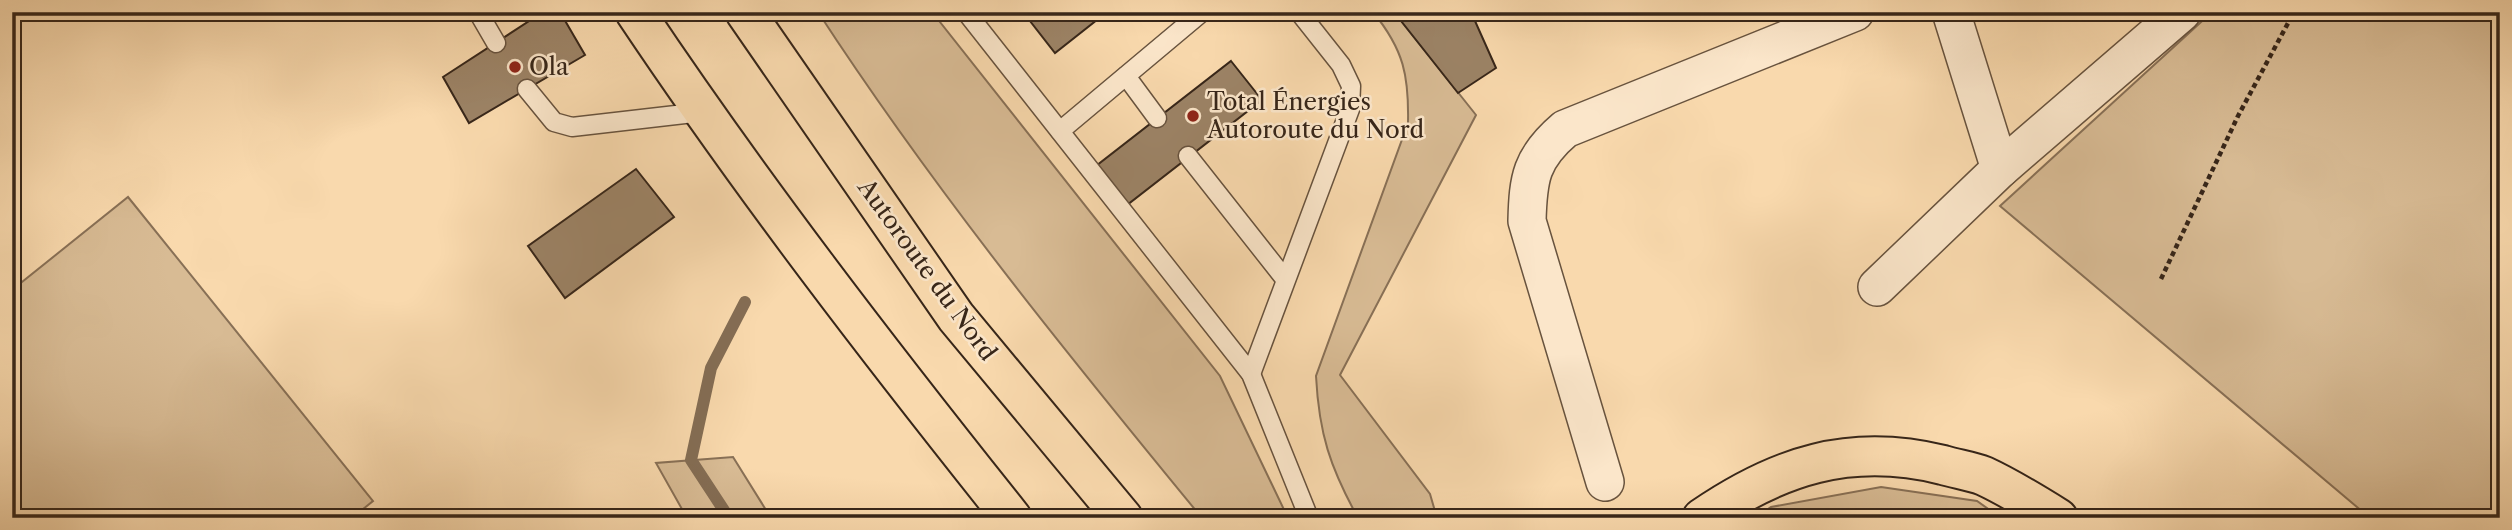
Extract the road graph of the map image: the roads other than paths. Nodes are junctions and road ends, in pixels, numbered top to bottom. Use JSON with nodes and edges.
{"nodes":[{"id":1,"x":478,"y":12,"type":"edge"},
{"id":2,"x":635,"y":12,"type":"edge"},
{"id":3,"x":745,"y":12,"type":"edge"},
{"id":4,"x":966,"y":12,"type":"edge"},
{"id":5,"x":1202,"y":12,"type":"edge"},
{"id":6,"x":1299,"y":12,"type":"edge"},
{"id":7,"x":1855,"y":12,"type":"edge"},
{"id":8,"x":1951,"y":12,"type":"edge"},
{"id":9,"x":2182,"y":12,"type":"edge"},
{"id":10,"x":496,"y":43,"type":"dead end"},
{"id":11,"x":1126,"y":76,"type":"junction"},
{"id":12,"x":527,"y":89,"type":"dead end"},
{"id":13,"x":702,"y":112,"type":"junction"},
{"id":14,"x":1157,"y":118,"type":"dead end"},
{"id":15,"x":1060,"y":131,"type":"junction"},
{"id":16,"x":1188,"y":156,"type":"dead end"},
{"id":17,"x":2000,"y":169,"type":"junction"},
{"id":18,"x":1285,"y":279,"type":"junction"},
{"id":19,"x":1877,"y":287,"type":"dead end"},
{"id":20,"x":1251,"y":374,"type":"junction"},
{"id":21,"x":1605,"y":482,"type":"dead end"},
{"id":22,"x":1012,"y":518,"type":"edge"},
{"id":23,"x":1123,"y":518,"type":"edge"},
{"id":24,"x":1309,"y":518,"type":"edge"},
{"id":25,"x":1702,"y":518,"type":"edge"},
{"id":26,"x":2058,"y":518,"type":"edge"}],
"edges":[{"from":1,"to":10,"type":"lane"},
{"from":2,"to":13,"type":"highway"},
{"from":3,"to":23,"type":"highway","name":"Autoroute du Nord"},
{"from":4,"to":15,"type":"lane"},
{"from":5,"to":11,"type":"lane"},
{"from":6,"to":18,"type":"lane"},
{"from":7,"to":21,"type":"street"},
{"from":8,"to":17,"type":"street"},
{"from":9,"to":17,"type":"street"},
{"from":11,"to":14,"type":"lane"},
{"from":11,"to":15,"type":"lane"},
{"from":12,"to":13,"type":"lane"},
{"from":13,"to":22,"type":"highway"},
{"from":15,"to":20,"type":"lane"},
{"from":16,"to":18,"type":"lane"},
{"from":17,"to":19,"type":"street"},
{"from":18,"to":20,"type":"lane"},
{"from":20,"to":24,"type":"lane"},
{"from":25,"to":26,"type":"highway"}]}
